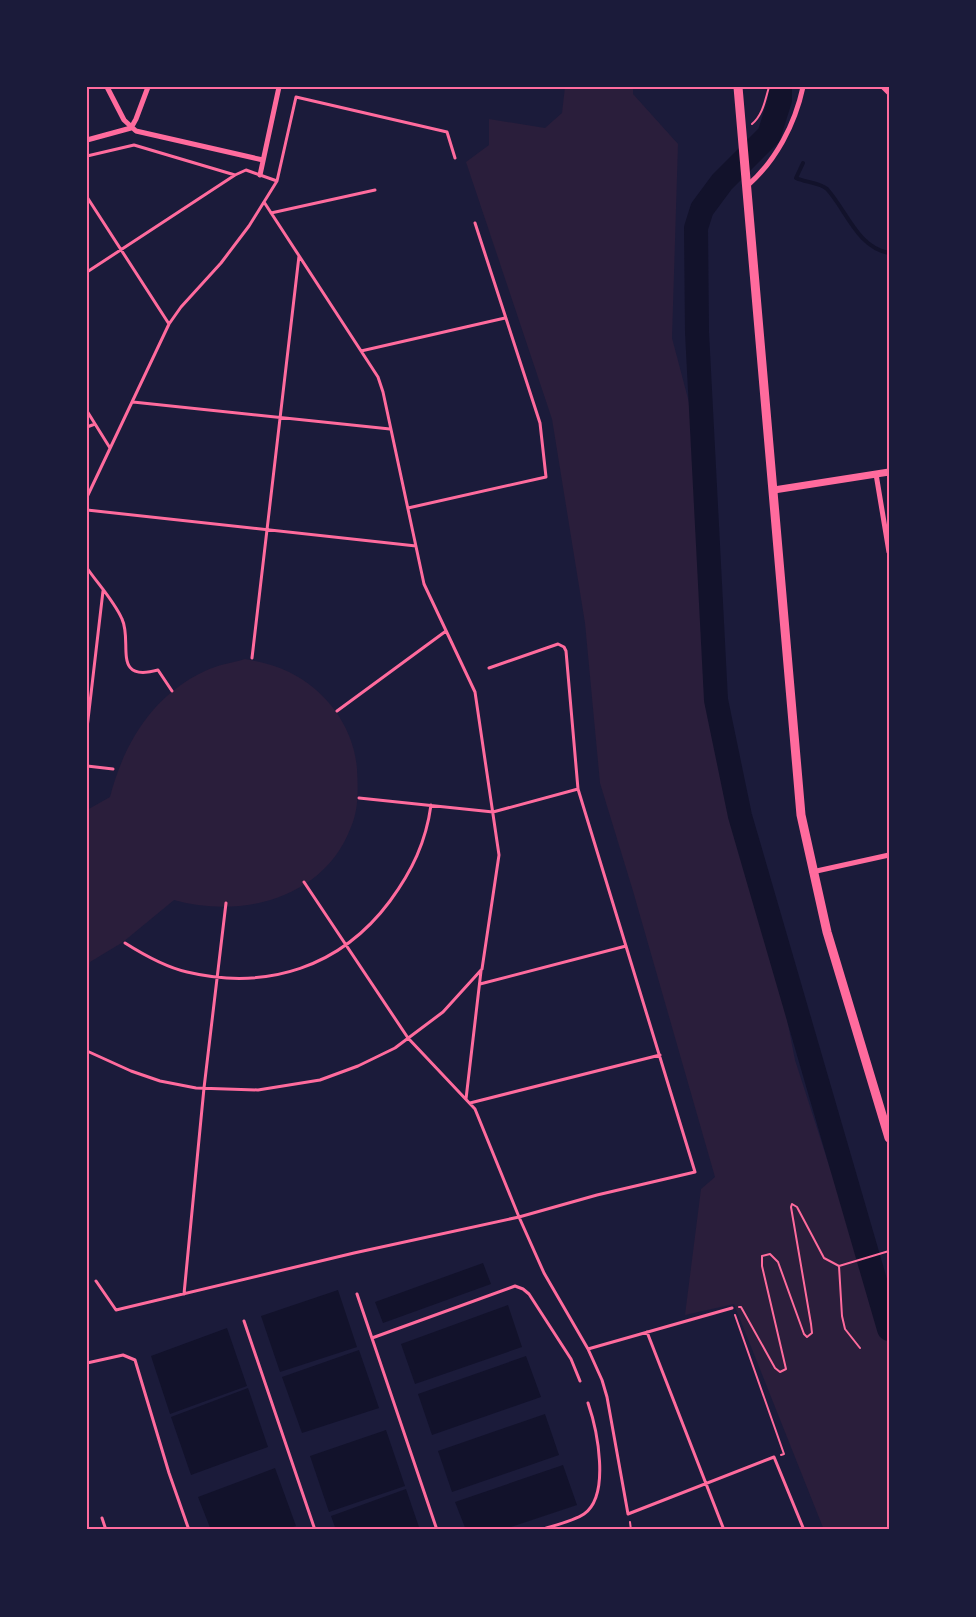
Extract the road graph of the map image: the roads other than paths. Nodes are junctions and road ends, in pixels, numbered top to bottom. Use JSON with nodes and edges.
{"nodes":[{"id":1,"x":106,"y":87,"type":"edge"},
{"id":2,"x":148,"y":87,"type":"edge"},
{"id":3,"x":279,"y":87,"type":"edge"},
{"id":4,"x":738,"y":87,"type":"edge"},
{"id":5,"x":803,"y":87,"type":"edge"},
{"id":6,"x":883,"y":87,"type":"edge"},
{"id":7,"x":889,"y":93,"type":"edge"},
{"id":8,"x":131,"y":128,"type":"junction"},
{"id":9,"x":87,"y":140,"type":"edge"},
{"id":10,"x":87,"y":156,"type":"edge"},
{"id":11,"x":455,"y":158,"type":"dead end"},
{"id":12,"x":263,"y":160,"type":"junction"},
{"id":13,"x":235,"y":175,"type":"junction"},
{"id":14,"x":260,"y":175,"type":"junction"},
{"id":15,"x":277,"y":181,"type":"junction"},
{"id":16,"x":747,"y":186,"type":"junction"},
{"id":17,"x":375,"y":190,"type":"dead end"},
{"id":18,"x":87,"y":197,"type":"edge"},
{"id":19,"x":264,"y":202,"type":"junction"},
{"id":20,"x":271,"y":213,"type":"junction"},
{"id":21,"x":475,"y":223,"type":"dead end"},
{"id":22,"x":122,"y":250,"type":"junction"},
{"id":23,"x":299,"y":256,"type":"junction"},
{"id":24,"x":87,"y":272,"type":"edge"},
{"id":25,"x":505,"y":318,"type":"junction"},
{"id":26,"x":169,"y":324,"type":"junction"},
{"id":27,"x":361,"y":351,"type":"junction"},
{"id":28,"x":132,"y":402,"type":"junction"},
{"id":29,"x":87,"y":411,"type":"edge"},
{"id":30,"x":279,"y":419,"type":"junction"},
{"id":31,"x":95,"y":424,"type":"junction"},
{"id":32,"x":87,"y":427,"type":"edge"},
{"id":33,"x":390,"y":429,"type":"junction"},
{"id":34,"x":110,"y":448,"type":"junction"},
{"id":35,"x":889,"y":472,"type":"edge"},
{"id":36,"x":876,"y":474,"type":"junction"},
{"id":37,"x":774,"y":490,"type":"junction"},
{"id":38,"x":87,"y":497,"type":"edge"},
{"id":39,"x":408,"y":508,"type":"junction"},
{"id":40,"x":87,"y":510,"type":"edge"},
{"id":41,"x":266,"y":529,"type":"junction"},
{"id":42,"x":416,"y":546,"type":"junction"},
{"id":43,"x":889,"y":552,"type":"edge"},
{"id":44,"x":87,"y":568,"type":"edge"},
{"id":45,"x":103,"y":591,"type":"junction"},
{"id":46,"x":446,"y":631,"type":"junction"},
{"id":47,"x":252,"y":658,"type":"dead end"},
{"id":48,"x":489,"y":668,"type":"dead end"},
{"id":49,"x":172,"y":691,"type":"dead end"},
{"id":50,"x":337,"y":711,"type":"dead end"},
{"id":51,"x":87,"y":728,"type":"edge"},
{"id":52,"x":87,"y":766,"type":"edge"},
{"id":53,"x":113,"y":769,"type":"dead end"},
{"id":54,"x":578,"y":789,"type":"junction"},
{"id":55,"x":359,"y":798,"type":"dead end"},
{"id":56,"x":431,"y":805,"type":"junction"},
{"id":57,"x":493,"y":812,"type":"junction"},
{"id":58,"x":889,"y":855,"type":"edge"},
{"id":59,"x":812,"y":872,"type":"junction"},
{"id":60,"x":304,"y":882,"type":"dead end"},
{"id":61,"x":225,"y":903,"type":"dead end"},
{"id":62,"x":125,"y":943,"type":"dead end"},
{"id":63,"x":347,"y":946,"type":"junction"},
{"id":64,"x":626,"y":946,"type":"junction"},
{"id":65,"x":482,"y":969,"type":"junction"},
{"id":66,"x":217,"y":976,"type":"junction"},
{"id":67,"x":480,"y":984,"type":"junction"},
{"id":68,"x":408,"y":1038,"type":"junction"},
{"id":69,"x":87,"y":1051,"type":"edge"},
{"id":70,"x":660,"y":1055,"type":"junction"},
{"id":71,"x":204,"y":1089,"type":"junction"},
{"id":72,"x":466,"y":1099,"type":"junction"},
{"id":73,"x":470,"y":1103,"type":"junction"},
{"id":74,"x":889,"y":1138,"type":"edge"},
{"id":75,"x":519,"y":1217,"type":"junction"},
{"id":76,"x":96,"y":1281,"type":"dead end"},
{"id":77,"x":184,"y":1294,"type":"junction"},
{"id":78,"x":357,"y":1294,"type":"dead end"},
{"id":79,"x":732,"y":1308,"type":"road end"},
{"id":80,"x":244,"y":1321,"type":"dead end"},
{"id":81,"x":647,"y":1332,"type":"junction"},
{"id":82,"x":372,"y":1338,"type":"junction"},
{"id":83,"x":588,"y":1349,"type":"junction"},
{"id":84,"x":87,"y":1363,"type":"edge"},
{"id":85,"x":580,"y":1381,"type":"dead end"},
{"id":86,"x":588,"y":1403,"type":"dead end"},
{"id":87,"x":705,"y":1482,"type":"junction"},
{"id":88,"x":102,"y":1518,"type":"dead end"},
{"id":89,"x":106,"y":1530,"type":"edge"},
{"id":90,"x":189,"y":1530,"type":"edge"},
{"id":91,"x":315,"y":1530,"type":"edge"},
{"id":92,"x":437,"y":1530,"type":"edge"},
{"id":93,"x":540,"y":1530,"type":"edge"},
{"id":94,"x":724,"y":1530,"type":"edge"},
{"id":95,"x":804,"y":1530,"type":"edge"}],
"edges":[{"from":1,"to":8,"type":"street"},
{"from":2,"to":8,"type":"street"},
{"from":3,"to":12,"type":"street"},
{"from":4,"to":16,"type":"highway"},
{"from":5,"to":16,"type":"street"},
{"from":6,"to":7,"type":"street"},
{"from":8,"to":9,"type":"street"},
{"from":8,"to":12,"type":"street"},
{"from":10,"to":13,"type":"lane"},
{"from":11,"to":15,"type":"lane"},
{"from":12,"to":14,"type":"street"},
{"from":13,"to":14,"type":"lane"},
{"from":13,"to":22,"type":"lane"},
{"from":14,"to":15,"type":"lane"},
{"from":15,"to":19,"type":"lane"},
{"from":16,"to":37,"type":"highway"},
{"from":17,"to":20,"type":"lane"},
{"from":18,"to":22,"type":"lane"},
{"from":19,"to":20,"type":"lane"},
{"from":19,"to":26,"type":"lane"},
{"from":20,"to":23,"type":"lane"},
{"from":21,"to":25,"type":"lane"},
{"from":22,"to":24,"type":"lane"},
{"from":22,"to":26,"type":"lane"},
{"from":23,"to":27,"type":"lane"},
{"from":23,"to":30,"type":"lane"},
{"from":25,"to":27,"type":"lane"},
{"from":25,"to":39,"type":"lane"},
{"from":26,"to":28,"type":"lane"},
{"from":27,"to":33,"type":"lane"},
{"from":28,"to":30,"type":"lane"},
{"from":28,"to":34,"type":"lane"},
{"from":29,"to":31,"type":"lane"},
{"from":30,"to":33,"type":"lane"},
{"from":30,"to":41,"type":"lane"},
{"from":31,"to":32,"type":"lane"},
{"from":31,"to":34,"type":"lane"},
{"from":33,"to":39,"type":"lane"},
{"from":34,"to":38,"type":"lane"},
{"from":35,"to":36,"type":"street"},
{"from":36,"to":37,"type":"street"},
{"from":36,"to":43,"type":"street"},
{"from":37,"to":59,"type":"highway"},
{"from":39,"to":42,"type":"lane"},
{"from":40,"to":41,"type":"lane"},
{"from":41,"to":42,"type":"lane"},
{"from":41,"to":47,"type":"lane"},
{"from":42,"to":46,"type":"lane"},
{"from":44,"to":45,"type":"lane"},
{"from":45,"to":49,"type":"lane"},
{"from":45,"to":51,"type":"lane"},
{"from":46,"to":50,"type":"lane"},
{"from":46,"to":57,"type":"lane"},
{"from":48,"to":54,"type":"lane"},
{"from":52,"to":53,"type":"lane"},
{"from":54,"to":57,"type":"lane"},
{"from":54,"to":64,"type":"lane"},
{"from":55,"to":56,"type":"lane"},
{"from":56,"to":57,"type":"lane"},
{"from":56,"to":63,"type":"lane"},
{"from":57,"to":65,"type":"lane"},
{"from":58,"to":59,"type":"street"},
{"from":59,"to":74,"type":"highway"},
{"from":60,"to":63,"type":"lane"},
{"from":61,"to":66,"type":"lane"},
{"from":62,"to":66,"type":"lane"},
{"from":63,"to":66,"type":"lane"},
{"from":63,"to":68,"type":"lane"},
{"from":64,"to":67,"type":"lane"},
{"from":64,"to":70,"type":"lane"},
{"from":65,"to":67,"type":"lane"},
{"from":65,"to":68,"type":"lane"},
{"from":66,"to":71,"type":"lane"},
{"from":67,"to":72,"type":"lane"},
{"from":68,"to":71,"type":"lane"},
{"from":68,"to":72,"type":"lane"},
{"from":69,"to":71,"type":"lane"},
{"from":70,"to":73,"type":"lane"},
{"from":70,"to":75,"type":"lane"},
{"from":71,"to":77,"type":"lane"},
{"from":72,"to":73,"type":"lane"},
{"from":73,"to":75,"type":"lane"},
{"from":75,"to":77,"type":"lane"},
{"from":75,"to":83,"type":"lane"},
{"from":76,"to":77,"type":"lane"},
{"from":78,"to":82,"type":"lane"},
{"from":79,"to":81,"type":"lane"},
{"from":80,"to":91,"type":"lane"},
{"from":81,"to":83,"type":"lane"},
{"from":81,"to":87,"type":"lane"},
{"from":82,"to":85,"type":"lane"},
{"from":82,"to":92,"type":"lane"},
{"from":83,"to":87,"type":"lane"},
{"from":84,"to":90,"type":"lane"},
{"from":86,"to":93,"type":"lane"},
{"from":87,"to":94,"type":"lane"},
{"from":87,"to":95,"type":"lane"},
{"from":88,"to":89,"type":"lane"}]}
